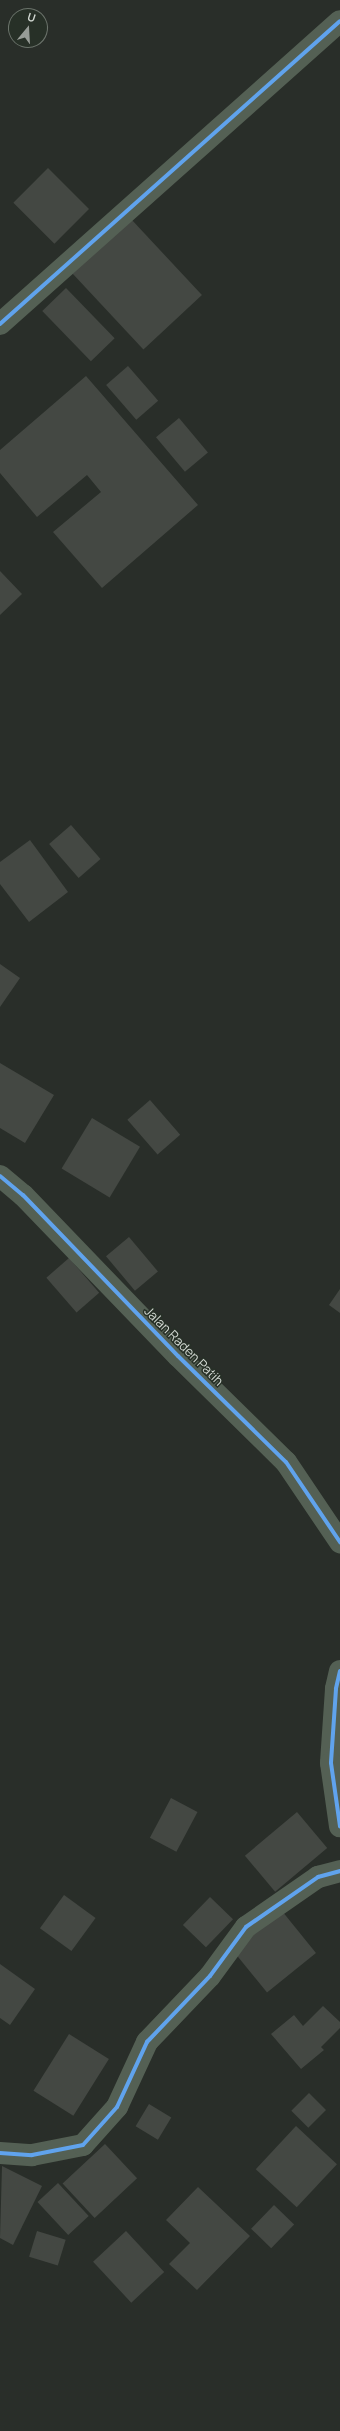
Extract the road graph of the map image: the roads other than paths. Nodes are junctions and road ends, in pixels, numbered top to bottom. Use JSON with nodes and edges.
{"nodes":[{"id":1,"x":340,"y":21,"type":"edge"},
{"id":2,"x":0,"y":324,"type":"edge"},
{"id":3,"x":0,"y":1176,"type":"edge"},
{"id":4,"x":340,"y":1542,"type":"edge"},
{"id":5,"x":340,"y":1671,"type":"edge"},
{"id":6,"x":340,"y":1826,"type":"edge"},
{"id":7,"x":340,"y":1871,"type":"edge"},
{"id":8,"x":0,"y":2153,"type":"edge"}],
"edges":[{"from":1,"to":2,"type":"street"},
{"from":3,"to":4,"type":"street","name":"Jalan Raden Patih"},
{"from":5,"to":6,"type":"street"},
{"from":7,"to":8,"type":"street"}]}
